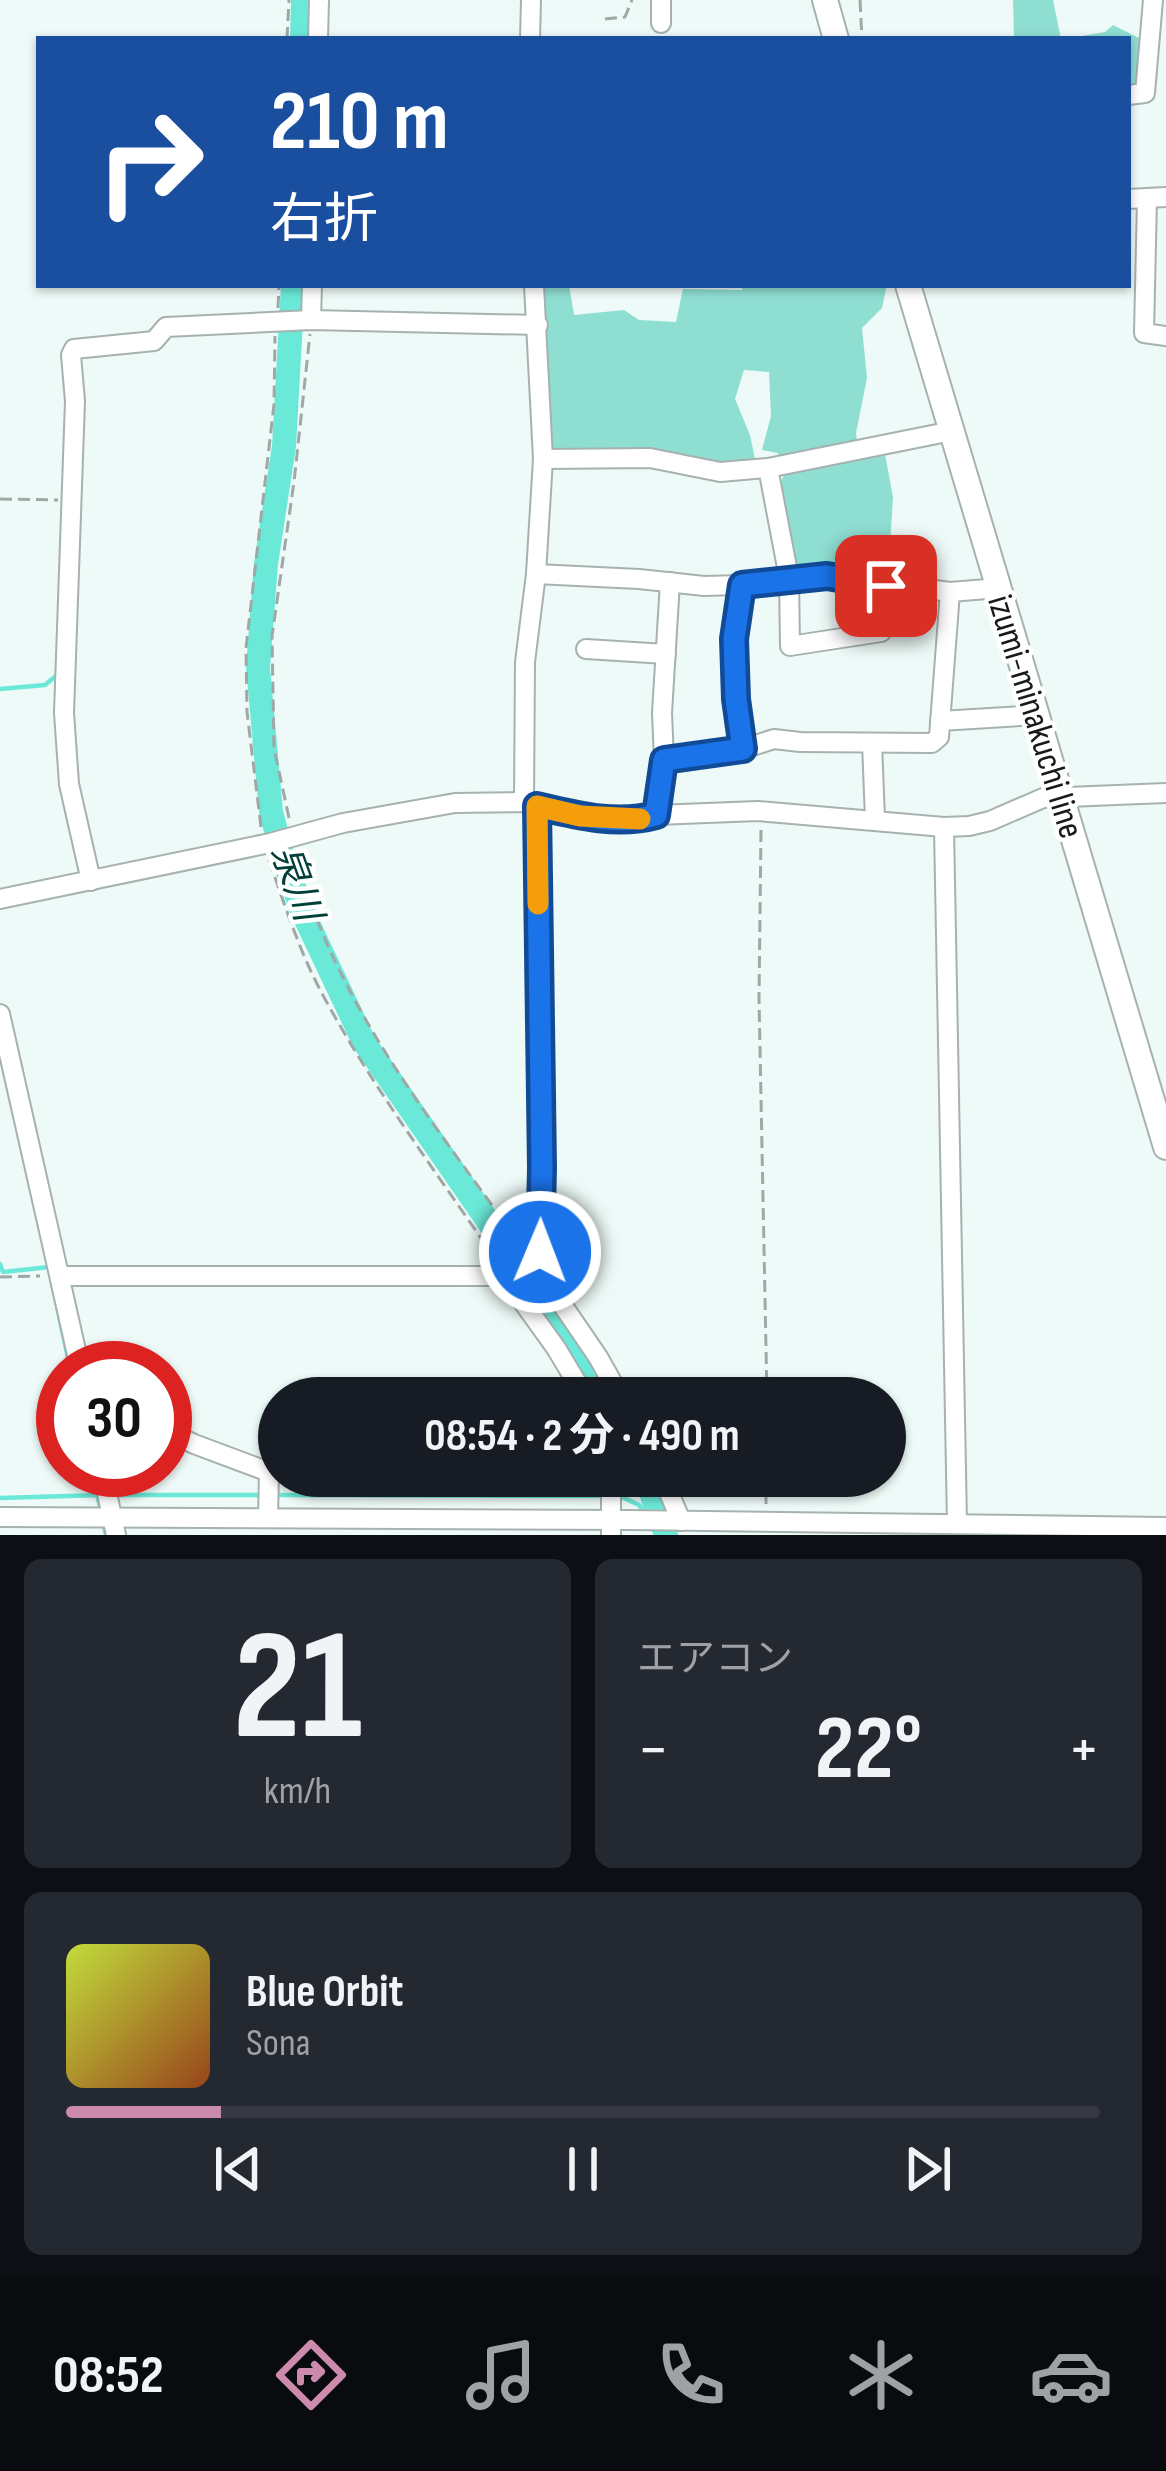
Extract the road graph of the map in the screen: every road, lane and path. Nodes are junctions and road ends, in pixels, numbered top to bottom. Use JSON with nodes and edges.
{"nodes":[{"id":1,"x":289,"y":0,"type":"edge"},
{"id":2,"x":319,"y":0,"type":"edge"},
{"id":3,"x":531,"y":0,"type":"edge"},
{"id":4,"x":632,"y":0,"type":"edge"},
{"id":5,"x":662,"y":0,"type":"edge"},
{"id":6,"x":825,"y":0,"type":"edge"},
{"id":7,"x":860,"y":0,"type":"edge"},
{"id":8,"x":1153,"y":0,"type":"edge"},
{"id":9,"x":605,"y":19,"type":"dead end"},
{"id":10,"x":661,"y":23,"type":"dead end"},
{"id":11,"x":287,"y":36,"type":"edge"},
{"id":12,"x":318,"y":36,"type":"edge"},
{"id":13,"x":530,"y":36,"type":"edge"},
{"id":14,"x":835,"y":36,"type":"edge"},
{"id":15,"x":862,"y":36,"type":"edge"},
{"id":16,"x":1131,"y":94,"type":"edge"},
{"id":17,"x":1147,"y":198,"type":"edge"},
{"id":18,"x":280,"y":288,"type":"edge"},
{"id":19,"x":310,"y":288,"type":"edge"},
{"id":20,"x":534,"y":288,"type":"edge"},
{"id":21,"x":909,"y":288,"type":"edge"},
{"id":22,"x":292,"y":321,"type":"junction"},
{"id":23,"x":538,"y":325,"type":"junction"},
{"id":24,"x":1166,"y":336,"type":"edge"},
{"id":25,"x":952,"y":431,"type":"junction"},
{"id":26,"x":543,"y":459,"type":"junction"},
{"id":27,"x":768,"y":468,"type":"junction"},
{"id":28,"x":0,"y":499,"type":"edge"},
{"id":29,"x":71,"y":501,"type":"junction"},
{"id":30,"x":536,"y":574,"type":"junction"},
{"id":31,"x":789,"y":578,"type":"junction"},
{"id":32,"x":670,"y":582,"type":"junction"},
{"id":33,"x":742,"y":585,"type":"junction"},
{"id":34,"x":886,"y":586,"type":"junction"},
{"id":35,"x":998,"y":588,"type":"junction"},
{"id":36,"x":950,"y":592,"type":"junction"},
{"id":37,"x":586,"y":649,"type":"dead end"},
{"id":38,"x":666,"y":655,"type":"junction"},
{"id":39,"x":1037,"y":715,"type":"junction"},
{"id":40,"x":940,"y":721,"type":"junction"},
{"id":41,"x":872,"y":743,"type":"junction"},
{"id":42,"x":743,"y":749,"type":"junction"},
{"id":43,"x":664,"y":760,"type":"junction"},
{"id":44,"x":1166,"y":793,"type":"edge"},
{"id":45,"x":1060,"y":795,"type":"junction"},
{"id":46,"x":530,"y":804,"type":"junction"},
{"id":47,"x":758,"y":811,"type":"junction"},
{"id":48,"x":656,"y":815,"type":"junction"},
{"id":49,"x":875,"y":819,"type":"junction"},
{"id":50,"x":944,"y":827,"type":"junction"},
{"id":51,"x":279,"y":841,"type":"junction"},
{"id":52,"x":91,"y":881,"type":"junction"},
{"id":53,"x":0,"y":899,"type":"edge"},
{"id":54,"x":0,"y":1014,"type":"edge"},
{"id":55,"x":1166,"y":1147,"type":"edge"},
{"id":56,"x":0,"y":1276,"type":"edge"},
{"id":57,"x":60,"y":1276,"type":"junction"},
{"id":58,"x":524,"y":1281,"type":"junction"},
{"id":59,"x":74,"y":1341,"type":"edge"},
{"id":60,"x":573,"y":1377,"type":"edge"},
{"id":61,"x":609,"y":1377,"type":"edge"},
{"id":62,"x":767,"y":1377,"type":"edge"},
{"id":63,"x":192,"y":1443,"type":"edge"},
{"id":64,"x":669,"y":1497,"type":"edge"},
{"id":65,"x":766,"y":1497,"type":"edge"},
{"id":66,"x":0,"y":1517,"type":"edge"},
{"id":67,"x":268,"y":1518,"type":"junction"},
{"id":68,"x":677,"y":1521,"type":"junction"},
{"id":69,"x":765,"y":1522,"type":"junction"},
{"id":70,"x":957,"y":1524,"type":"junction"},
{"id":71,"x":616,"y":1525,"type":"edge"},
{"id":72,"x":114,"y":1526,"type":"edge"},
{"id":73,"x":1166,"y":1527,"type":"edge"},
{"id":74,"x":704,"y":1528,"type":"edge"},
{"id":75,"x":862,"y":1529,"type":"edge"}],
"edges":[{"from":1,"to":11,"type":"path"},
{"from":2,"to":12,"type":"street"},
{"from":3,"to":13,"type":"street"},
{"from":4,"to":9,"type":"path"},
{"from":5,"to":10,"type":"street"},
{"from":6,"to":14,"type":"main road"},
{"from":7,"to":15,"type":"path"},
{"from":8,"to":16,"type":"street"},
{"from":17,"to":24,"type":"street"},
{"from":18,"to":22,"type":"path"},
{"from":19,"to":22,"type":"street"},
{"from":20,"to":23,"type":"street"},
{"from":21,"to":25,"type":"main road","name":"izumi-minakuchi line"},
{"from":22,"to":23,"type":"street"},
{"from":22,"to":29,"type":"street"},
{"from":22,"to":51,"type":"path"},
{"from":22,"to":51,"type":"path"},
{"from":23,"to":26,"type":"street"},
{"from":25,"to":27,"type":"street"},
{"from":25,"to":35,"type":"main road","name":"izumi-minakuchi line"},
{"from":26,"to":27,"type":"street"},
{"from":26,"to":30,"type":"street"},
{"from":27,"to":31,"type":"street"},
{"from":28,"to":29,"type":"path"},
{"from":29,"to":52,"type":"street"},
{"from":30,"to":32,"type":"street"},
{"from":30,"to":46,"type":"street"},
{"from":31,"to":33,"type":"street"},
{"from":31,"to":34,"type":"street"},
{"from":31,"to":34,"type":"street"},
{"from":32,"to":33,"type":"street"},
{"from":32,"to":38,"type":"street"},
{"from":33,"to":42,"type":"street"},
{"from":34,"to":36,"type":"street"},
{"from":35,"to":36,"type":"street"},
{"from":35,"to":39,"type":"main road","name":"izumi-minakuchi line"},
{"from":36,"to":40,"type":"street"},
{"from":37,"to":38,"type":"street"},
{"from":38,"to":43,"type":"street"},
{"from":39,"to":40,"type":"street"},
{"from":39,"to":45,"type":"main road","name":"izumi-minakuchi line"},
{"from":40,"to":41,"type":"street"},
{"from":41,"to":42,"type":"street"},
{"from":41,"to":49,"type":"street"},
{"from":42,"to":43,"type":"street"},
{"from":43,"to":48,"type":"street"},
{"from":44,"to":45,"type":"street"},
{"from":45,"to":50,"type":"street"},
{"from":45,"to":55,"type":"main road","name":"izumi-minakuchi line"},
{"from":46,"to":48,"type":"street"},
{"from":46,"to":51,"type":"street"},
{"from":46,"to":58,"type":"street"},
{"from":47,"to":48,"type":"street"},
{"from":47,"to":49,"type":"street"},
{"from":47,"to":62,"type":"path"},
{"from":49,"to":50,"type":"street"},
{"from":50,"to":70,"type":"street"},
{"from":51,"to":52,"type":"street"},
{"from":51,"to":58,"type":"path"},
{"from":51,"to":58,"type":"path"},
{"from":52,"to":53,"type":"street"},
{"from":54,"to":57,"type":"street"},
{"from":56,"to":57,"type":"path"},
{"from":57,"to":58,"type":"street"},
{"from":57,"to":59,"type":"street"},
{"from":58,"to":60,"type":"street"},
{"from":58,"to":61,"type":"street"},
{"from":63,"to":67,"type":"street"},
{"from":64,"to":68,"type":"street"},
{"from":65,"to":69,"type":"path"},
{"from":66,"to":72,"type":"street"},
{"from":67,"to":71,"type":"street"},
{"from":67,"to":72,"type":"street"},
{"from":68,"to":71,"type":"street"},
{"from":68,"to":74,"type":"street"},
{"from":69,"to":74,"type":"street"},
{"from":69,"to":75,"type":"street"},
{"from":70,"to":73,"type":"street"},
{"from":70,"to":75,"type":"street"}]}
